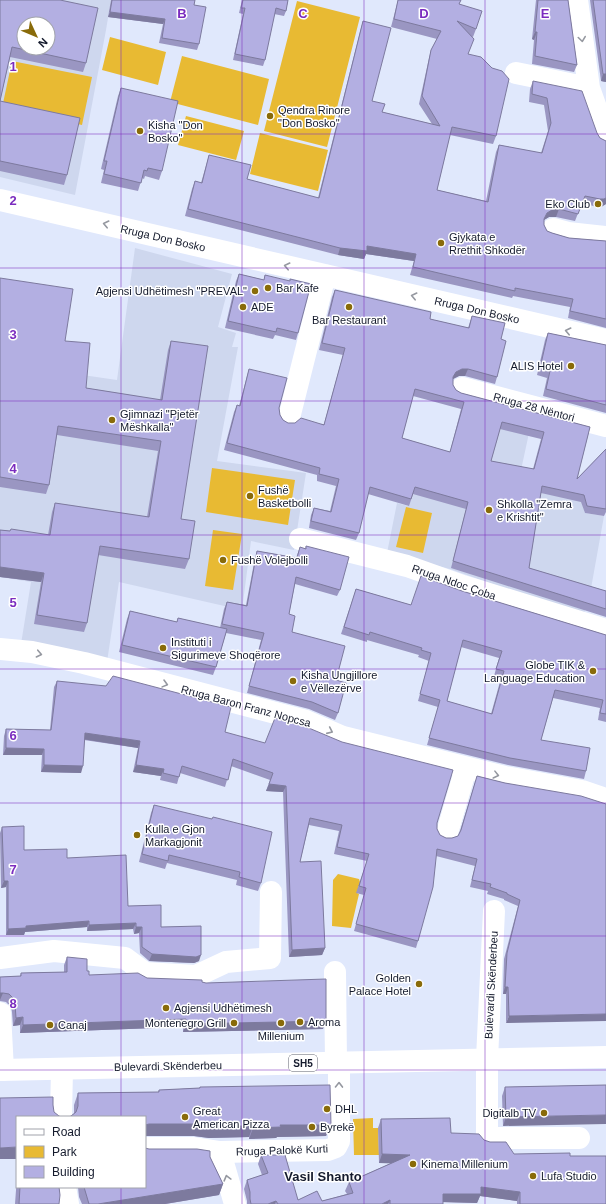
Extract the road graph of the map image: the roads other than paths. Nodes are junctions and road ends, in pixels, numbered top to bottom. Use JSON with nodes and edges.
{"nodes":[{"id":1,"x":577,"y":0,"type":"edge"},
{"id":2,"x":516,"y":73,"type":"dead end"},
{"id":3,"x":589,"y":88,"type":"junction"},
{"id":4,"x":606,"y":136,"type":"edge"},
{"id":5,"x":0,"y":200,"type":"edge"},
{"id":6,"x":553,"y":229,"type":"dead end"},
{"id":7,"x":606,"y":237,"type":"edge"},
{"id":8,"x":325,"y":275,"type":"junction"},
{"id":9,"x":606,"y":340,"type":"edge"},
{"id":10,"x":462,"y":388,"type":"dead end"},
{"id":11,"x":289,"y":418,"type":"dead end"},
{"id":12,"x":606,"y":426,"type":"edge"},
{"id":13,"x":300,"y":539,"type":"dead end"},
{"id":14,"x":606,"y":630,"type":"edge"},
{"id":15,"x":0,"y":649,"type":"edge"},
{"id":16,"x":466,"y":768,"type":"junction"},
{"id":17,"x":606,"y":799,"type":"edge"},
{"id":18,"x":447,"y":833,"type":"dead end"},
{"id":19,"x":271,"y":892,"type":"dead end"},
{"id":20,"x":494,"y":911,"type":"dead end"},
{"id":21,"x":0,"y":958,"type":"edge"},
{"id":22,"x":335,"y":972,"type":"dead end"},
{"id":23,"x":0,"y":1013,"type":"edge"},
{"id":24,"x":606,"y":1057,"type":"edge"},
{"id":25,"x":487,"y":1059,"type":"junction"},
{"id":26,"x":337,"y":1063,"type":"junction"},
{"id":27,"x":62,"y":1069,"type":"junction"},
{"id":28,"x":2,"y":1070,"type":"edge"},
{"id":29,"x":61,"y":1116,"type":"edge"},
{"id":30,"x":579,"y":1138,"type":"dead end"},
{"id":31,"x":146,"y":1148,"type":"edge"},
{"id":32,"x":220,"y":1152,"type":"junction"},
{"id":33,"x":66,"y":1188,"type":"edge"},
{"id":34,"x":68,"y":1204,"type":"edge"},
{"id":35,"x":235,"y":1204,"type":"edge"}],
"edges":[{"from":1,"to":3,"type":"street","one_way":true},
{"from":2,"to":3,"type":"street"},
{"from":3,"to":4,"type":"street"},
{"from":8,"to":5,"type":"street","name":"Rruga Don Bosko","one_way":true},
{"from":6,"to":7,"type":"street"},
{"from":9,"to":8,"type":"street","name":"Rruga Don Bosko","one_way":true},
{"from":8,"to":11,"type":"street"},
{"from":10,"to":12,"type":"street","name":"Rruga 28 Nëntori"},
{"from":13,"to":14,"type":"street","name":"Rruga Ndoc Çoba"},
{"from":15,"to":16,"type":"street","name":"Rruga Baron Franz Nopcsa","one_way":true},
{"from":16,"to":17,"type":"street","name":"Rruga Baron Franz Nopcsa","one_way":true},
{"from":16,"to":18,"type":"street"},
{"from":19,"to":21,"type":"street"},
{"from":20,"to":25,"type":"street","name":"Bulevardi Skënderbeu"},
{"from":22,"to":26,"type":"street"},
{"from":23,"to":28,"type":"street"},
{"from":24,"to":25,"type":"street","name":"Bulevardi Skënderbeu","number":"SH5"},
{"from":25,"to":26,"type":"street","name":"Bulevardi Skënderbeu","number":"SH5"},
{"from":25,"to":30,"type":"street","name":"Bulevardi Skënderbeu"},
{"from":26,"to":27,"type":"street","name":"Bulevardi Skënderbeu","number":"SH5"},
{"from":32,"to":26,"type":"street","name":"Rruga Palokë Kurti","one_way":true},
{"from":27,"to":28,"type":"street","name":"Bulevardi Skënderbeu","number":"SH5"},
{"from":27,"to":29,"type":"street"},
{"from":31,"to":32,"type":"street"},
{"from":35,"to":32,"type":"street","name":"Rruga Palokë Kurti","one_way":true},
{"from":33,"to":34,"type":"street"}]}
